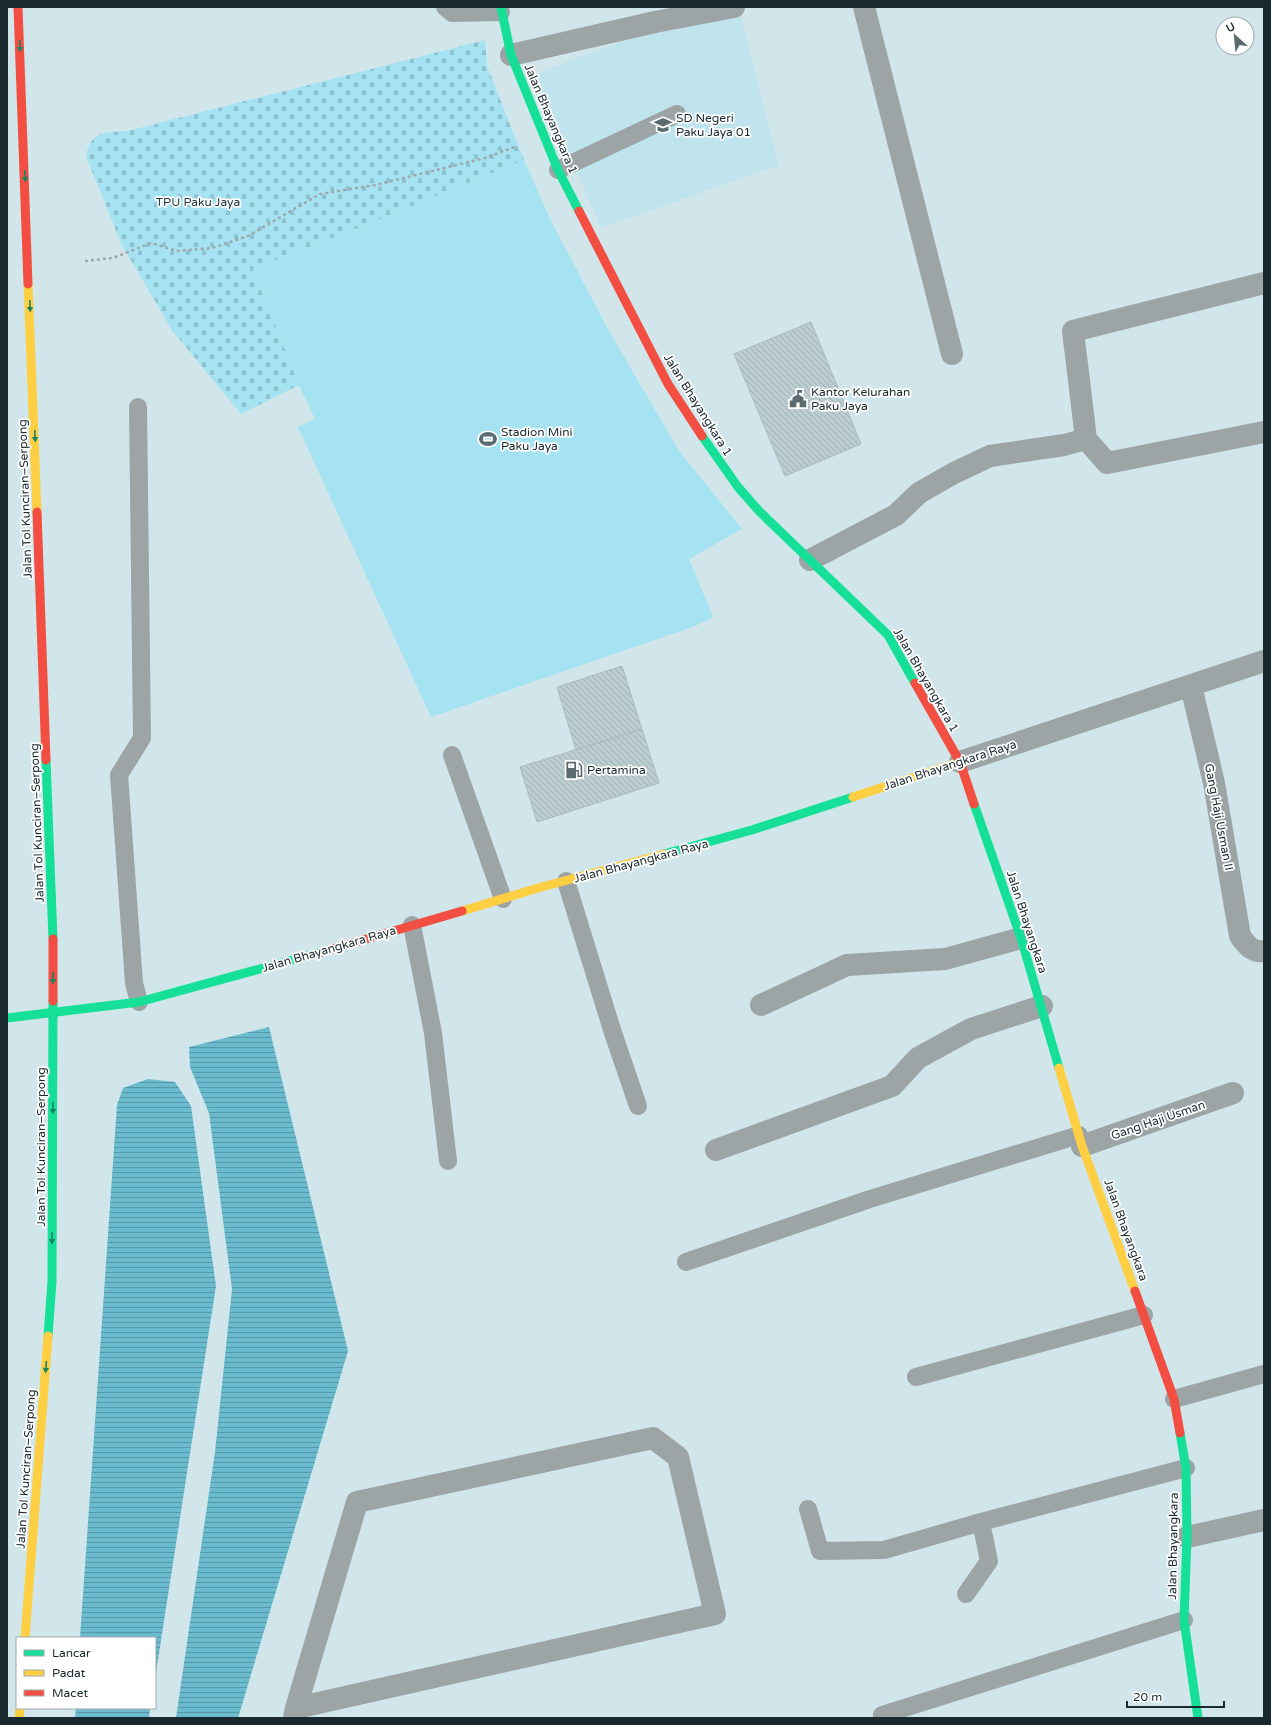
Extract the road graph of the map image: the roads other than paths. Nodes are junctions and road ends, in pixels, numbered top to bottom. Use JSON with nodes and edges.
{"nodes":[{"id":1,"x":18,"y":7,"type":"edge"},
{"id":2,"x":445,"y":7,"type":"edge"},
{"id":3,"x":734,"y":7,"type":"edge"},
{"id":4,"x":864,"y":7,"type":"edge"},
{"id":5,"x":501,"y":9,"type":"edge"},
{"id":6,"x":511,"y":55,"type":"junction"},
{"id":7,"x":678,"y":114,"type":"dead end"},
{"id":8,"x":558,"y":170,"type":"junction"},
{"id":9,"x":1264,"y":283,"type":"edge"},
{"id":10,"x":952,"y":354,"type":"dead end"},
{"id":11,"x":138,"y":407,"type":"dead end"},
{"id":12,"x":1264,"y":432,"type":"edge"},
{"id":13,"x":1086,"y":439,"type":"junction"},
{"id":14,"x":810,"y":560,"type":"junction"},
{"id":15,"x":1264,"y":661,"type":"edge"},
{"id":16,"x":1191,"y":686,"type":"junction"},
{"id":17,"x":452,"y":755,"type":"dead end"},
{"id":18,"x":960,"y":762,"type":"junction"},
{"id":19,"x":566,"y":881,"type":"junction"},
{"id":20,"x":503,"y":899,"type":"junction"},
{"id":21,"x":412,"y":925,"type":"junction"},
{"id":22,"x":1022,"y":938,"type":"junction"},
{"id":23,"x":1256,"y":950,"type":"edge"},
{"id":24,"x":139,"y":1002,"type":"junction"},
{"id":25,"x":761,"y":1005,"type":"dead end"},
{"id":26,"x":1042,"y":1006,"type":"junction"},
{"id":27,"x":7,"y":1018,"type":"edge"},
{"id":28,"x":1233,"y":1093,"type":"dead end"},
{"id":29,"x":638,"y":1106,"type":"dead end"},
{"id":30,"x":1081,"y":1141,"type":"junction"},
{"id":31,"x":716,"y":1150,"type":"dead end"},
{"id":32,"x":448,"y":1161,"type":"dead end"},
{"id":33,"x":686,"y":1262,"type":"dead end"},
{"id":34,"x":1144,"y":1315,"type":"junction"},
{"id":35,"x":1264,"y":1374,"type":"edge"},
{"id":36,"x":916,"y":1377,"type":"dead end"},
{"id":37,"x":1174,"y":1399,"type":"junction"},
{"id":38,"x":1186,"y":1468,"type":"junction"},
{"id":39,"x":808,"y":1509,"type":"dead end"},
{"id":40,"x":1264,"y":1520,"type":"edge"},
{"id":41,"x":981,"y":1522,"type":"junction"},
{"id":42,"x":1187,"y":1537,"type":"junction"},
{"id":43,"x":966,"y":1594,"type":"dead end"},
{"id":44,"x":1184,"y":1620,"type":"junction"},
{"id":45,"x":25,"y":1637,"type":"edge"},
{"id":46,"x":295,"y":1713,"type":"edge"},
{"id":47,"x":882,"y":1715,"type":"dead end"},
{"id":48,"x":1198,"y":1718,"type":"edge"}],
"edges":[{"from":1,"to":45,"type":"main road","name":"Jalan Tol Kunciran–Serpong","one_way":true,"bridge":true},
{"from":2,"to":5,"type":"lane"},
{"from":3,"to":6,"type":"street"},
{"from":4,"to":10,"type":"street"},
{"from":5,"to":6,"type":"main road","name":"Jalan Bhayangkara 1"},
{"from":6,"to":8,"type":"main road","name":"Jalan Bhayangkara 1"},
{"from":7,"to":8,"type":"lane"},
{"from":8,"to":14,"type":"main road","name":"Jalan Bhayangkara 1"},
{"from":9,"to":13,"type":"street"},
{"from":11,"to":24,"type":"lane"},
{"from":12,"to":13,"type":"street"},
{"from":13,"to":14,"type":"street"},
{"from":14,"to":18,"type":"main road","name":"Jalan Bhayangkara 1"},
{"from":15,"to":16,"type":"street","name":"Jalan Bhayangkara Raya"},
{"from":16,"to":18,"type":"street","name":"Jalan Bhayangkara Raya"},
{"from":16,"to":23,"type":"street","name":"Gang Haji Usman II"},
{"from":17,"to":20,"type":"lane"},
{"from":18,"to":19,"type":"main road","name":"Jalan Bhayangkara Raya"},
{"from":18,"to":22,"type":"main road","name":"Jalan Bhayangkara"},
{"from":19,"to":20,"type":"main road","name":"Jalan Bhayangkara Raya"},
{"from":19,"to":29,"type":"lane"},
{"from":20,"to":21,"type":"main road","name":"Jalan Bhayangkara Raya"},
{"from":21,"to":24,"type":"main road","name":"Jalan Bhayangkara Raya"},
{"from":21,"to":32,"type":"lane"},
{"from":22,"to":25,"type":"street"},
{"from":22,"to":26,"type":"main road","name":"Jalan Bhayangkara"},
{"from":24,"to":27,"type":"main road","name":"Jalan Bhayangkara Raya"},
{"from":26,"to":30,"type":"main road","name":"Jalan Bhayangkara"},
{"from":26,"to":31,"type":"street"},
{"from":28,"to":30,"type":"street","name":"Gang Haji Usman"},
{"from":30,"to":33,"type":"lane"},
{"from":30,"to":34,"type":"main road","name":"Jalan Bhayangkara"},
{"from":34,"to":36,"type":"lane"},
{"from":34,"to":37,"type":"main road","name":"Jalan Bhayangkara"},
{"from":35,"to":37,"type":"lane"},
{"from":37,"to":38,"type":"main road","name":"Jalan Bhayangkara"},
{"from":38,"to":41,"type":"lane"},
{"from":38,"to":42,"type":"main road","name":"Jalan Bhayangkara"},
{"from":39,"to":41,"type":"lane"},
{"from":40,"to":42,"type":"street"},
{"from":41,"to":43,"type":"lane"},
{"from":42,"to":44,"type":"main road","name":"Jalan Bhayangkara"},
{"from":44,"to":47,"type":"lane"},
{"from":44,"to":48,"type":"main road","name":"Jalan Bhayangkara"},
{"from":46,"to":46,"type":"street"}]}
